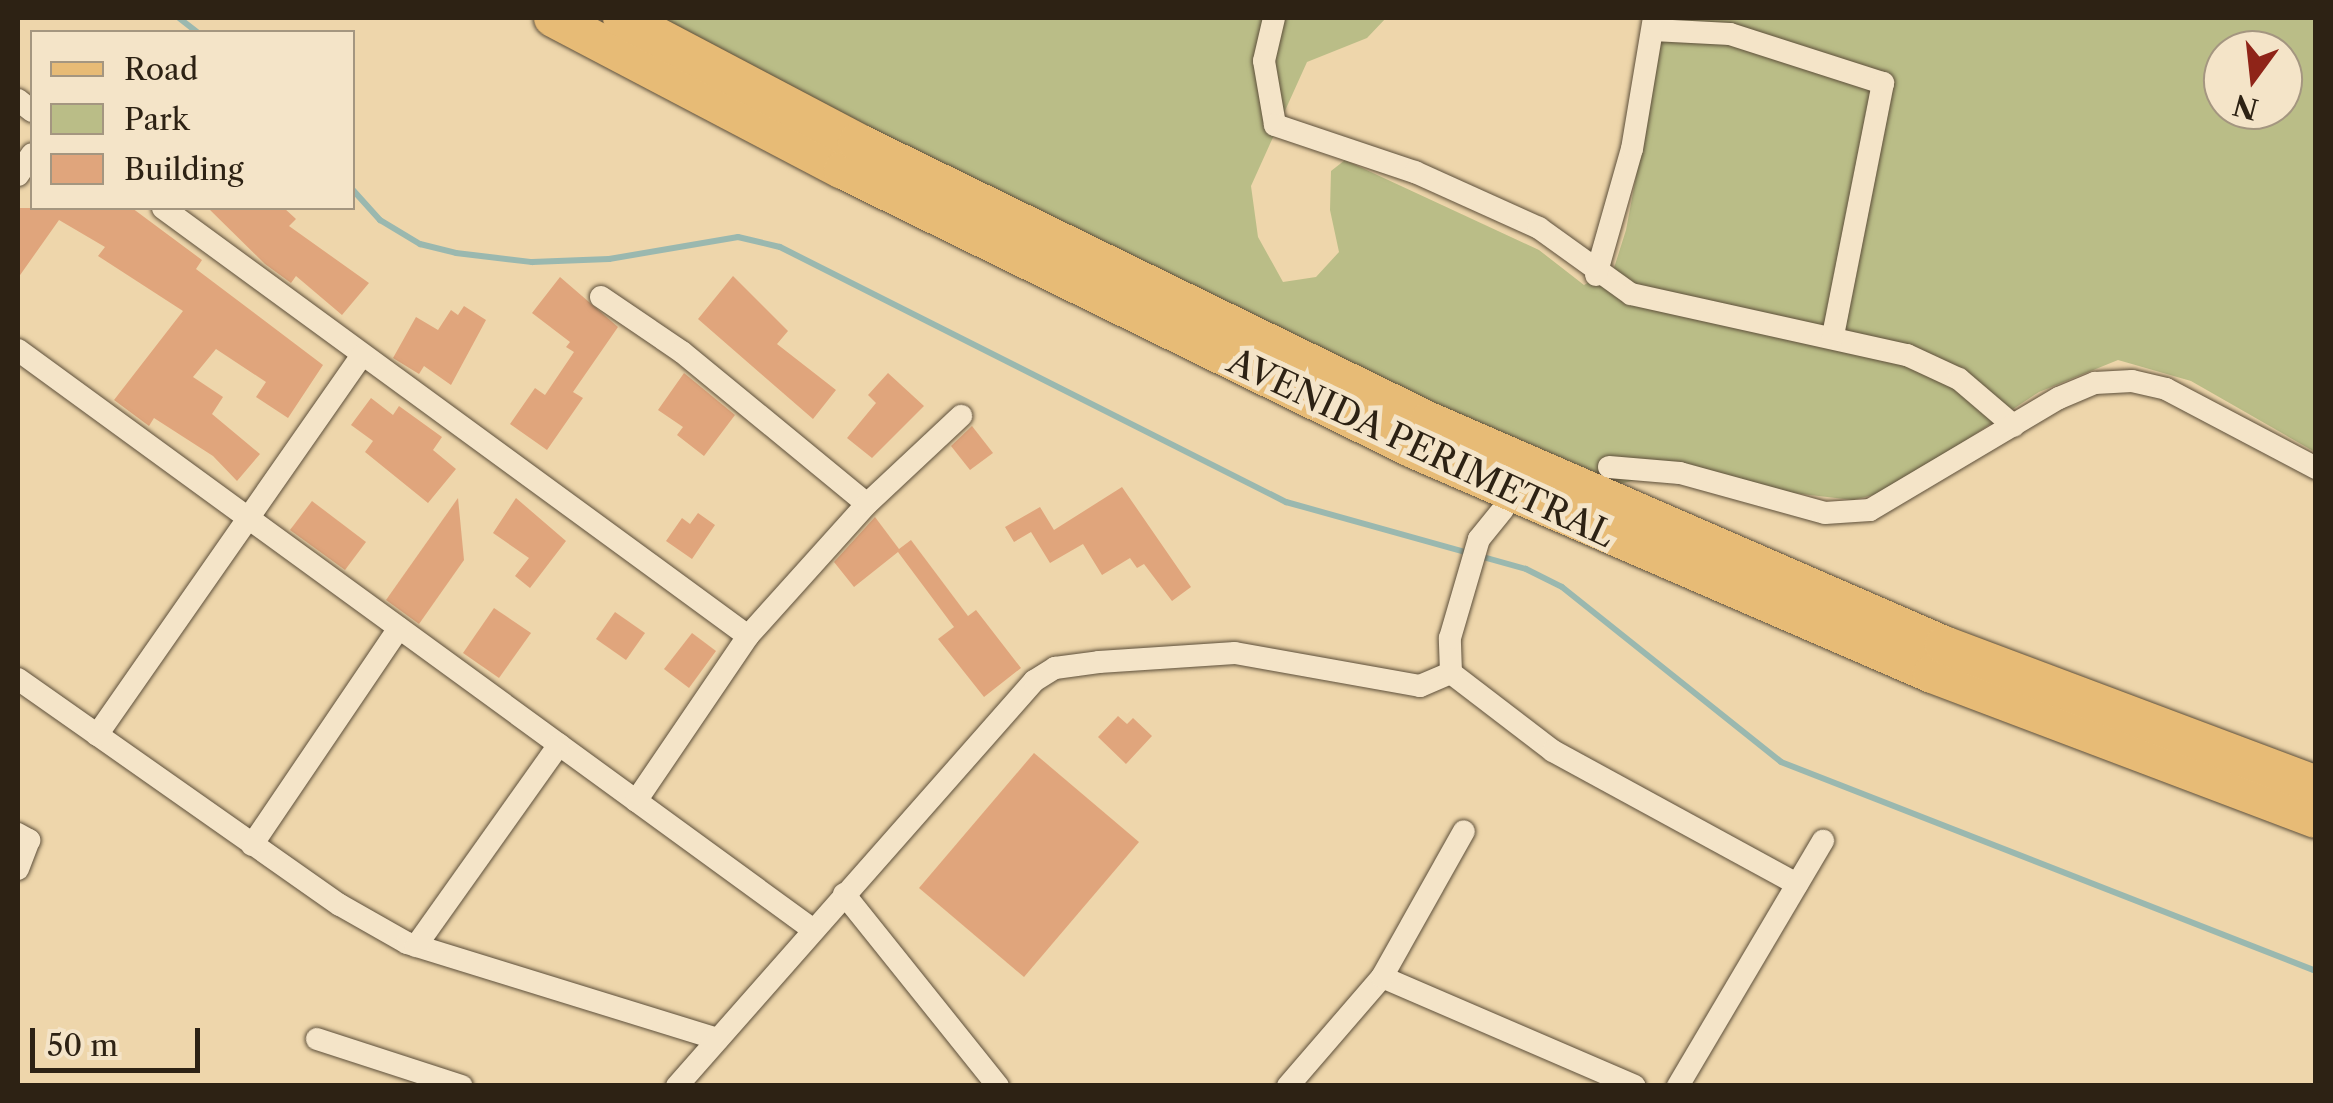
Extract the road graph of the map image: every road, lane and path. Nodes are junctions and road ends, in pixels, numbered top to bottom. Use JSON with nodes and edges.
{"nodes":[{"id":1,"x":553,"y":18,"type":"edge"},
{"id":2,"x":622,"y":18,"type":"edge"},
{"id":3,"x":1274,"y":18,"type":"edge"},
{"id":4,"x":1654,"y":24,"type":"edge"},
{"id":5,"x":166,"y":210,"type":"edge"},
{"id":6,"x":1596,"y":275,"type":"junction"},
{"id":7,"x":602,"y":297,"type":"dead end"},
{"id":8,"x":1834,"y":336,"type":"junction"},
{"id":9,"x":18,"y":350,"type":"edge"},
{"id":10,"x":362,"y":354,"type":"junction"},
{"id":11,"x":961,"y":416,"type":"dead end"},
{"id":12,"x":2014,"y":426,"type":"junction"},
{"id":13,"x":1609,"y":467,"type":"dead end"},
{"id":14,"x":2316,"y":468,"type":"edge"},
{"id":15,"x":868,"y":504,"type":"junction"},
{"id":16,"x":1503,"y":509,"type":"dead end"},
{"id":17,"x":246,"y":516,"type":"junction"},
{"id":18,"x":399,"y":628,"type":"junction"},
{"id":19,"x":748,"y":636,"type":"junction"},
{"id":20,"x":1451,"y":674,"type":"junction"},
{"id":21,"x":18,"y":679,"type":"edge"},
{"id":22,"x":97,"y":735,"type":"junction"},
{"id":23,"x":559,"y":745,"type":"junction"},
{"id":24,"x":2316,"y":785,"type":"edge"},
{"id":25,"x":636,"y":800,"type":"junction"},
{"id":26,"x":2316,"y":819,"type":"edge"},
{"id":27,"x":1464,"y":832,"type":"dead end"},
{"id":28,"x":18,"y":834,"type":"edge"},
{"id":29,"x":1823,"y":841,"type":"dead end"},
{"id":30,"x":252,"y":845,"type":"junction"},
{"id":31,"x":18,"y":869,"type":"edge"},
{"id":32,"x":1797,"y":884,"type":"junction"},
{"id":33,"x":844,"y":894,"type":"junction"},
{"id":34,"x":812,"y":929,"type":"junction"},
{"id":35,"x":416,"y":946,"type":"junction"},
{"id":36,"x":1382,"y":977,"type":"junction"},
{"id":37,"x":317,"y":1039,"type":"dead end"},
{"id":38,"x":717,"y":1040,"type":"junction"},
{"id":39,"x":462,"y":1086,"type":"edge"},
{"id":40,"x":677,"y":1086,"type":"edge"},
{"id":41,"x":998,"y":1086,"type":"edge"},
{"id":42,"x":1288,"y":1086,"type":"edge"},
{"id":43,"x":1635,"y":1086,"type":"edge"},
{"id":44,"x":1678,"y":1086,"type":"edge"}],
"edges":[{"from":1,"to":26,"type":"main road","name":"AVENIDA PERIMETRAL"},
{"from":2,"to":24,"type":"main road","name":"AVENIDA PERIMETRAL"},
{"from":3,"to":6,"type":"street"},
{"from":4,"to":6,"type":"street"},
{"from":4,"to":8,"type":"street"},
{"from":5,"to":10,"type":"street"},
{"from":6,"to":8,"type":"street"},
{"from":7,"to":15,"type":"street"},
{"from":8,"to":12,"type":"street"},
{"from":9,"to":17,"type":"street"},
{"from":10,"to":17,"type":"street"},
{"from":10,"to":19,"type":"street"},
{"from":11,"to":15,"type":"street"},
{"from":12,"to":13,"type":"street"},
{"from":12,"to":14,"type":"street"},
{"from":15,"to":19,"type":"street"},
{"from":16,"to":20,"type":"street"},
{"from":17,"to":18,"type":"street"},
{"from":17,"to":22,"type":"street"},
{"from":18,"to":23,"type":"street"},
{"from":18,"to":30,"type":"street"},
{"from":19,"to":25,"type":"street"},
{"from":20,"to":32,"type":"street"},
{"from":20,"to":33,"type":"street"},
{"from":21,"to":22,"type":"street"},
{"from":22,"to":30,"type":"street"},
{"from":23,"to":25,"type":"street"},
{"from":23,"to":35,"type":"street"},
{"from":25,"to":34,"type":"street"},
{"from":27,"to":36,"type":"street"},
{"from":28,"to":31,"type":"street"},
{"from":29,"to":32,"type":"street"},
{"from":30,"to":35,"type":"street"},
{"from":32,"to":44,"type":"street"},
{"from":33,"to":34,"type":"street"},
{"from":33,"to":41,"type":"street"},
{"from":34,"to":38,"type":"street"},
{"from":35,"to":38,"type":"street"},
{"from":36,"to":42,"type":"street"},
{"from":36,"to":43,"type":"street"},
{"from":37,"to":39,"type":"street"},
{"from":38,"to":40,"type":"street"}]}
